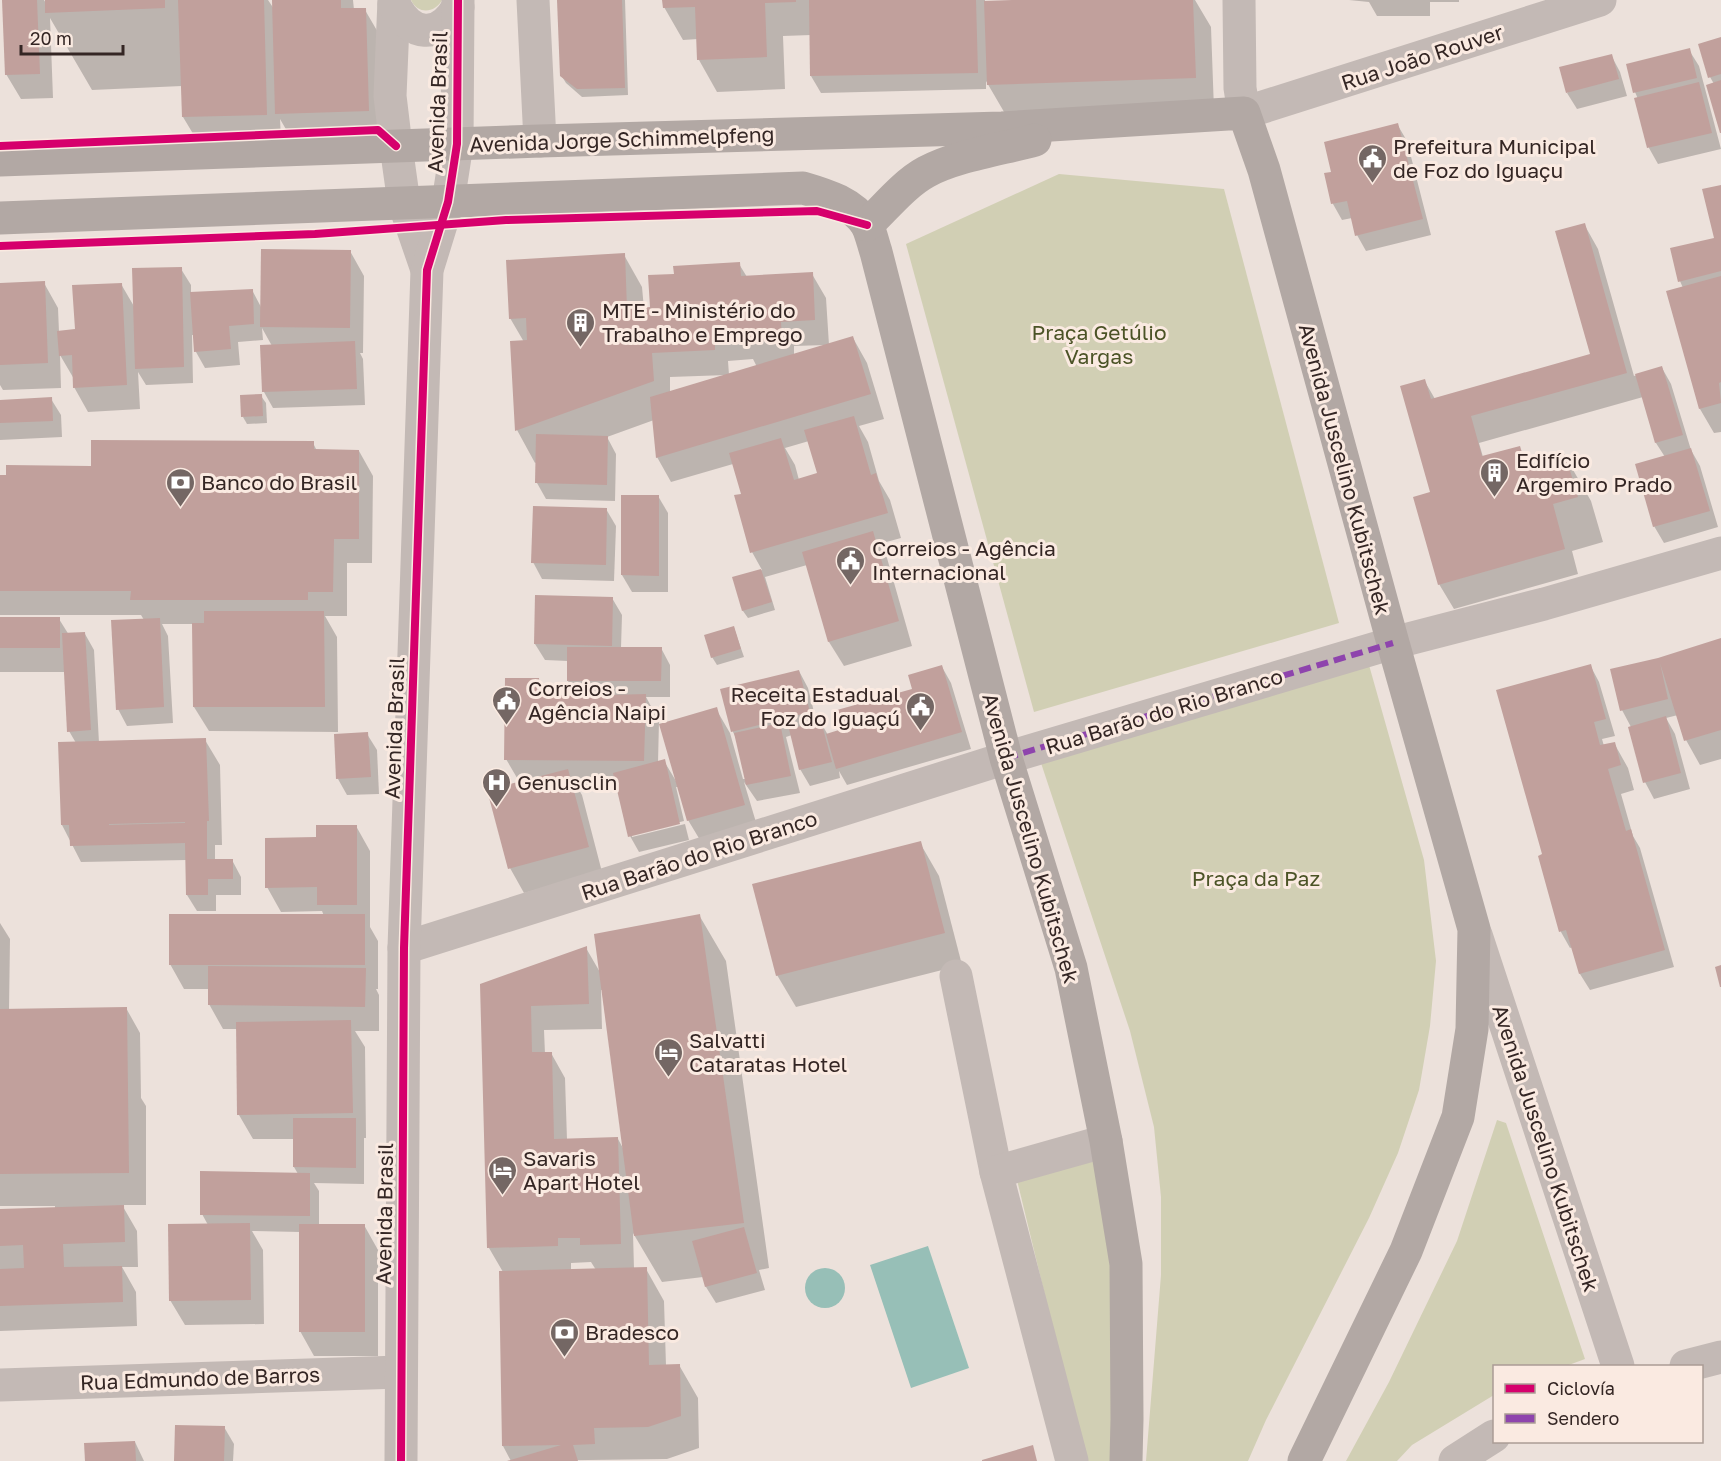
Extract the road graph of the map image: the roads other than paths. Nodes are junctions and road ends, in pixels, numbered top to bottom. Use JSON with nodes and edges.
{"nodes":[{"id":1,"x":533,"y":0,"type":"edge"},
{"id":2,"x":1239,"y":0,"type":"edge"},
{"id":3,"x":1600,"y":0,"type":"edge"},
{"id":4,"x":394,"y":2,"type":"edge"},
{"id":5,"x":458,"y":4,"type":"edge"},
{"id":6,"x":1244,"y":113,"type":"junction"},
{"id":7,"x":1114,"y":120,"type":"junction"},
{"id":8,"x":540,"y":141,"type":"junction"},
{"id":9,"x":457,"y":144,"type":"junction"},
{"id":10,"x":396,"y":146,"type":"junction"},
{"id":11,"x":0,"y":160,"type":"edge"},
{"id":12,"x":448,"y":202,"type":"junction"},
{"id":13,"x":404,"y":203,"type":"junction"},
{"id":14,"x":0,"y":218,"type":"edge"},
{"id":15,"x":867,"y":225,"type":"junction"},
{"id":16,"x":427,"y":270,"type":"junction"},
{"id":17,"x":1721,"y":553,"type":"edge"},
{"id":18,"x":1393,"y":643,"type":"junction"},
{"id":19,"x":1006,"y":758,"type":"junction"},
{"id":20,"x":1474,"y":929,"type":"junction"},
{"id":21,"x":404,"y":948,"type":"junction"},
{"id":22,"x":956,"y":976,"type":"dead end"},
{"id":23,"x":1106,"y":1142,"type":"junction"},
{"id":24,"x":996,"y":1172,"type":"junction"},
{"id":25,"x":1721,"y":1356,"type":"edge"},
{"id":26,"x":1618,"y":1365,"type":"edge"},
{"id":27,"x":1690,"y":1365,"type":"edge"},
{"id":28,"x":400,"y":1372,"type":"junction"},
{"id":29,"x":0,"y":1384,"type":"edge"},
{"id":30,"x":1493,"y":1437,"type":"edge"},
{"id":31,"x":401,"y":1461,"type":"edge"},
{"id":32,"x":1072,"y":1461,"type":"edge"},
{"id":33,"x":1126,"y":1461,"type":"edge"},
{"id":34,"x":1304,"y":1461,"type":"edge"},
{"id":35,"x":1455,"y":1461,"type":"edge"}],
"edges":[{"from":1,"to":8,"type":"street"},
{"from":2,"to":6,"type":"street"},
{"from":3,"to":6,"type":"street","name":"Rua João Rouver"},
{"from":4,"to":5,"type":"street"},
{"from":4,"to":10,"type":"street","name":"Avenida Brasil"},
{"from":5,"to":9,"type":"street","name":"Avenida Brasil"},
{"from":6,"to":7,"type":"main road","name":"Avenida Jorge Schimmelpfeng"},
{"from":6,"to":18,"type":"main road","name":"Avenida Juscelino Kubitschek"},
{"from":7,"to":8,"type":"main road","name":"Avenida Jorge Schimmelpfeng"},
{"from":7,"to":15,"type":"main road"},
{"from":8,"to":9,"type":"main road","name":"Avenida Jorge Schimmelpfeng"},
{"from":9,"to":10,"type":"main road","name":"Avenida Jorge Schimmelpfeng"},
{"from":9,"to":12,"type":"street","name":"Avenida Brasil"},
{"from":10,"to":11,"type":"main road","name":"Avenida Jorge Schimmelpfeng"},
{"from":10,"to":13,"type":"street","name":"Avenida Brasil"},
{"from":12,"to":13,"type":"main road"},
{"from":12,"to":15,"type":"main road"},
{"from":12,"to":16,"type":"street","name":"Avenida Brasil"},
{"from":13,"to":14,"type":"main road"},
{"from":13,"to":16,"type":"street","name":"Avenida Brasil"},
{"from":15,"to":19,"type":"main road","name":"Avenida Juscelino Kubitschek"},
{"from":16,"to":21,"type":"street","name":"Avenida Brasil"},
{"from":17,"to":18,"type":"street","name":"Rua Barão do Rio Branco"},
{"from":18,"to":19,"type":"street","name":"Rua Barão do Rio Branco"},
{"from":18,"to":20,"type":"main road","name":"Avenida Juscelino Kubitschek"},
{"from":19,"to":21,"type":"street","name":"Rua Barão do Rio Branco"},
{"from":19,"to":23,"type":"main road","name":"Avenida Juscelino Kubitschek"},
{"from":20,"to":26,"type":"street","name":"Avenida Juscelino Kubitschek"},
{"from":20,"to":34,"type":"main road","name":"Avenida Juscelino Kubitschek"},
{"from":21,"to":28,"type":"street","name":"Avenida Brasil"},
{"from":22,"to":24,"type":"street"},
{"from":23,"to":24,"type":"street"},
{"from":23,"to":33,"type":"main road","name":"Avenida Juscelino Kubitschek"},
{"from":24,"to":32,"type":"street"},
{"from":25,"to":27,"type":"street"},
{"from":28,"to":29,"type":"street","name":"Rua Edmundo de Barros"},
{"from":28,"to":31,"type":"street","name":"Avenida Brasil"},
{"from":30,"to":35,"type":"street"}]}
